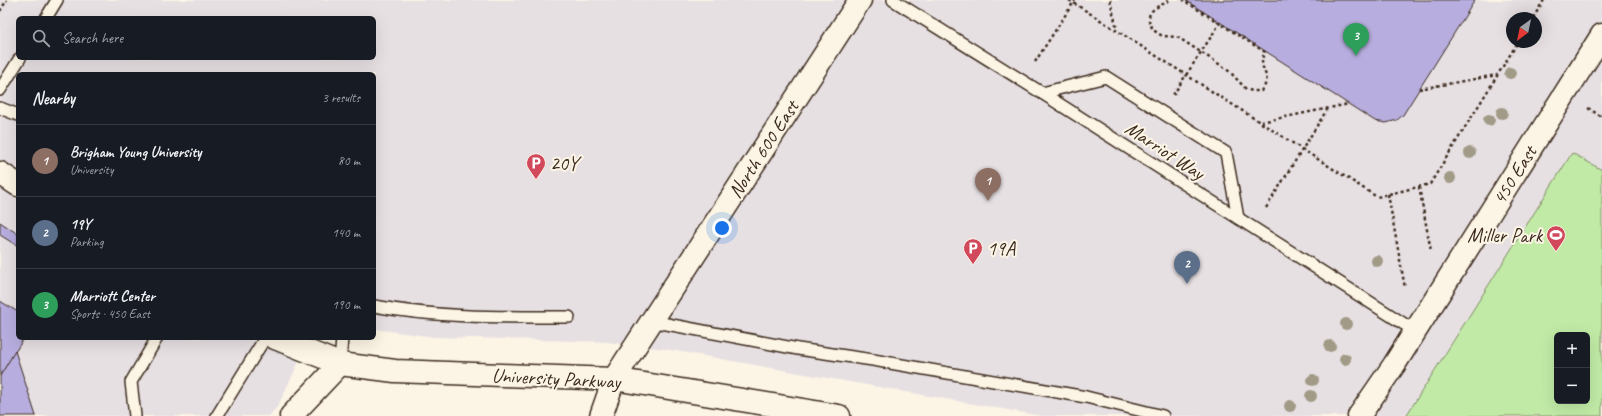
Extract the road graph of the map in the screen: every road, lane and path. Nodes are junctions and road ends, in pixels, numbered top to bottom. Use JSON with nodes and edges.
{"nodes":[{"id":1,"x":7,"y":0,"type":"edge"},
{"id":2,"x":57,"y":0,"type":"edge"},
{"id":3,"x":860,"y":0,"type":"edge"},
{"id":4,"x":893,"y":0,"type":"edge"},
{"id":5,"x":1069,"y":0,"type":"edge"},
{"id":6,"x":1110,"y":0,"type":"edge"},
{"id":7,"x":1169,"y":0,"type":"edge"},
{"id":8,"x":1183,"y":0,"type":"edge"},
{"id":9,"x":1544,"y":0,"type":"edge"},
{"id":10,"x":1074,"y":1,"type":"edge"},
{"id":11,"x":0,"y":11,"type":"edge"},
{"id":12,"x":1537,"y":12,"type":"edge"},
{"id":13,"x":47,"y":16,"type":"edge"},
{"id":14,"x":1220,"y":23,"type":"junction"},
{"id":15,"x":1117,"y":30,"type":"junction"},
{"id":16,"x":1602,"y":35,"type":"edge"},
{"id":17,"x":1514,"y":48,"type":"edge"},
{"id":18,"x":1201,"y":52,"type":"junction"},
{"id":19,"x":19,"y":60,"type":"edge"},
{"id":20,"x":1035,"y":62,"type":"dead end"},
{"id":21,"x":1187,"y":74,"type":"junction"},
{"id":22,"x":1498,"y":75,"type":"junction"},
{"id":23,"x":0,"y":90,"type":"edge"},
{"id":24,"x":1419,"y":90,"type":"dead end"},
{"id":25,"x":1042,"y":93,"type":"junction"},
{"id":26,"x":1173,"y":95,"type":"dead end"},
{"id":27,"x":1349,"y":104,"type":"dead end"},
{"id":28,"x":0,"y":108,"type":"edge"},
{"id":29,"x":1328,"y":108,"type":"junction"},
{"id":30,"x":1588,"y":108,"type":"dead end"},
{"id":31,"x":16,"y":114,"type":"edge"},
{"id":32,"x":1602,"y":117,"type":"edge"},
{"id":33,"x":1261,"y":122,"type":"junction"},
{"id":34,"x":1303,"y":149,"type":"junction"},
{"id":35,"x":0,"y":173,"type":"edge"},
{"id":36,"x":16,"y":184,"type":"edge"},
{"id":37,"x":1419,"y":187,"type":"junction"},
{"id":38,"x":1388,"y":194,"type":"junction"},
{"id":39,"x":1266,"y":208,"type":"dead end"},
{"id":40,"x":1238,"y":218,"type":"junction"},
{"id":41,"x":1431,"y":251,"type":"dead end"},
{"id":42,"x":1406,"y":288,"type":"dead end"},
{"id":43,"x":376,"y":306,"type":"edge"},
{"id":44,"x":569,"y":317,"type":"dead end"},
{"id":45,"x":651,"y":321,"type":"junction"},
{"id":46,"x":1416,"y":331,"type":"junction"},
{"id":47,"x":156,"y":340,"type":"edge"},
{"id":48,"x":264,"y":340,"type":"edge"},
{"id":49,"x":280,"y":340,"type":"edge"},
{"id":50,"x":342,"y":340,"type":"edge"},
{"id":51,"x":340,"y":364,"type":"junction"},
{"id":52,"x":614,"y":380,"type":"junction"},
{"id":53,"x":135,"y":416,"type":"edge"},
{"id":54,"x":217,"y":416,"type":"edge"},
{"id":55,"x":291,"y":416,"type":"edge"},
{"id":56,"x":601,"y":416,"type":"edge"},
{"id":57,"x":839,"y":416,"type":"edge"},
{"id":58,"x":1164,"y":416,"type":"edge"},
{"id":59,"x":1359,"y":416,"type":"edge"}],
"edges":[{"from":1,"to":11,"type":"path"},
{"from":2,"to":13,"type":"lane"},
{"from":3,"to":45,"type":"main road","name":"North 600 East"},
{"from":4,"to":25,"type":"lane","name":"Marriot Way"},
{"from":5,"to":10,"type":"path"},
{"from":6,"to":15,"type":"path"},
{"from":7,"to":18,"type":"path"},
{"from":8,"to":14,"type":"path"},
{"from":9,"to":12,"type":"path"},
{"from":10,"to":15,"type":"path"},
{"from":10,"to":20,"type":"path"},
{"from":14,"to":18,"type":"path"},
{"from":14,"to":18,"type":"path"},
{"from":15,"to":21,"type":"path"},
{"from":16,"to":46,"type":"main road","name":"450 East"},
{"from":17,"to":22,"type":"path"},
{"from":18,"to":21,"type":"path"},
{"from":19,"to":23,"type":"lane"},
{"from":21,"to":26,"type":"path"},
{"from":21,"to":33,"type":"path"},
{"from":22,"to":24,"type":"path"},
{"from":22,"to":37,"type":"path"},
{"from":25,"to":40,"type":"lane","name":"Marriot Way"},
{"from":25,"to":40,"type":"lane"},
{"from":27,"to":29,"type":"path"},
{"from":28,"to":31,"type":"lane"},
{"from":29,"to":33,"type":"path"},
{"from":29,"to":34,"type":"path"},
{"from":30,"to":32,"type":"path"},
{"from":33,"to":34,"type":"path"},
{"from":34,"to":38,"type":"path"},
{"from":34,"to":39,"type":"path"},
{"from":35,"to":36,"type":"main road"},
{"from":37,"to":38,"type":"path"},
{"from":37,"to":41,"type":"path"},
{"from":38,"to":42,"type":"path"},
{"from":40,"to":46,"type":"lane","name":"Marriot Way"},
{"from":43,"to":44,"type":"lane"},
{"from":45,"to":52,"type":"main road","name":"North 600 East"},
{"from":45,"to":58,"type":"lane"},
{"from":46,"to":59,"type":"main road","name":"450 East"},
{"from":47,"to":53,"type":"lane"},
{"from":48,"to":54,"type":"lane"},
{"from":49,"to":51,"type":"main road","name":"University Parkway"},
{"from":50,"to":51,"type":"lane"},
{"from":51,"to":52,"type":"main road","name":"University Parkway"},
{"from":51,"to":55,"type":"main road"},
{"from":52,"to":56,"type":"main road","name":"North 600 East"},
{"from":52,"to":57,"type":"main road","name":"University Parkway"}]}
